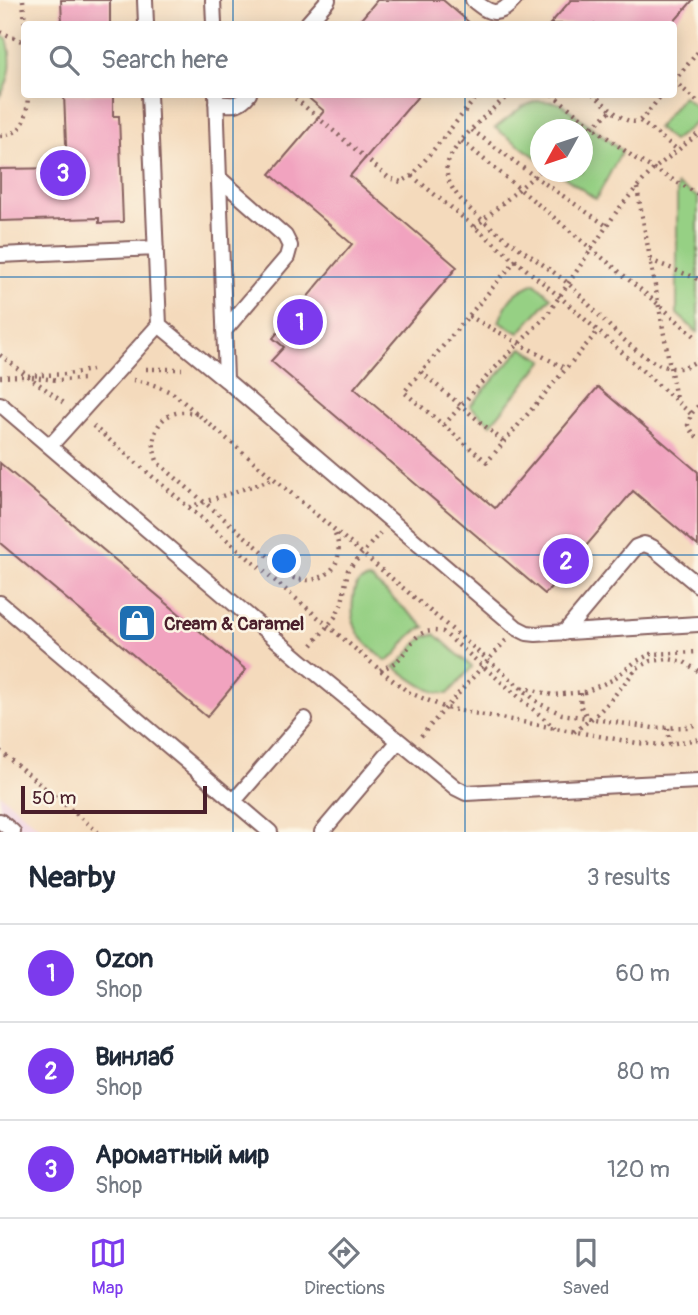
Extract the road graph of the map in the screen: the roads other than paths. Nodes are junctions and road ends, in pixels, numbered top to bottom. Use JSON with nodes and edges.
{"nodes":[{"id":1,"x":145,"y":0,"type":"edge"},
{"id":2,"x":213,"y":0,"type":"edge"},
{"id":3,"x":327,"y":0,"type":"edge"},
{"id":4,"x":473,"y":0,"type":"edge"},
{"id":5,"x":513,"y":0,"type":"edge"},
{"id":6,"x":146,"y":21,"type":"edge"},
{"id":7,"x":214,"y":21,"type":"edge"},
{"id":8,"x":310,"y":21,"type":"edge"},
{"id":9,"x":149,"y":98,"type":"edge"},
{"id":10,"x":246,"y":98,"type":"edge"},
{"id":11,"x":216,"y":99,"type":"edge"},
{"id":12,"x":219,"y":178,"type":"junction"},
{"id":13,"x":156,"y":248,"type":"junction"},
{"id":14,"x":0,"y":254,"type":"edge"},
{"id":15,"x":159,"y":325,"type":"junction"},
{"id":16,"x":224,"y":331,"type":"junction"},
{"id":17,"x":226,"y":380,"type":"junction"},
{"id":18,"x":0,"y":404,"type":"edge"},
{"id":19,"x":50,"y":446,"type":"junction"},
{"id":20,"x":698,"y":585,"type":"edge"},
{"id":21,"x":0,"y":603,"type":"edge"},
{"id":22,"x":698,"y":624,"type":"edge"},
{"id":23,"x":564,"y":633,"type":"junction"},
{"id":24,"x":305,"y":719,"type":"dead end"},
{"id":25,"x":404,"y":745,"type":"junction"},
{"id":26,"x":698,"y":781,"type":"edge"},
{"id":27,"x":234,"y":802,"type":"junction"},
{"id":28,"x":0,"y":821,"type":"edge"},
{"id":29,"x":13,"y":832,"type":"edge"},
{"id":30,"x":270,"y":832,"type":"edge"},
{"id":31,"x":323,"y":832,"type":"edge"}],
"edges":[{"from":1,"to":6,"type":"lane"},
{"from":2,"to":7,"type":"lane"},
{"from":3,"to":8,"type":"lane"},
{"from":4,"to":5,"type":"lane"},
{"from":9,"to":13,"type":"lane"},
{"from":10,"to":11,"type":"lane"},
{"from":11,"to":12,"type":"lane"},
{"from":12,"to":16,"type":"lane"},
{"from":12,"to":16,"type":"lane"},
{"from":13,"to":14,"type":"lane"},
{"from":13,"to":15,"type":"lane"},
{"from":15,"to":17,"type":"lane"},
{"from":15,"to":19,"type":"lane"},
{"from":16,"to":17,"type":"lane"},
{"from":17,"to":23,"type":"lane"},
{"from":18,"to":19,"type":"lane"},
{"from":19,"to":25,"type":"lane"},
{"from":20,"to":23,"type":"lane"},
{"from":21,"to":27,"type":"lane"},
{"from":22,"to":23,"type":"lane"},
{"from":24,"to":27,"type":"lane"},
{"from":25,"to":26,"type":"lane"},
{"from":25,"to":31,"type":"lane"},
{"from":27,"to":30,"type":"lane"},
{"from":28,"to":29,"type":"lane"}]}
